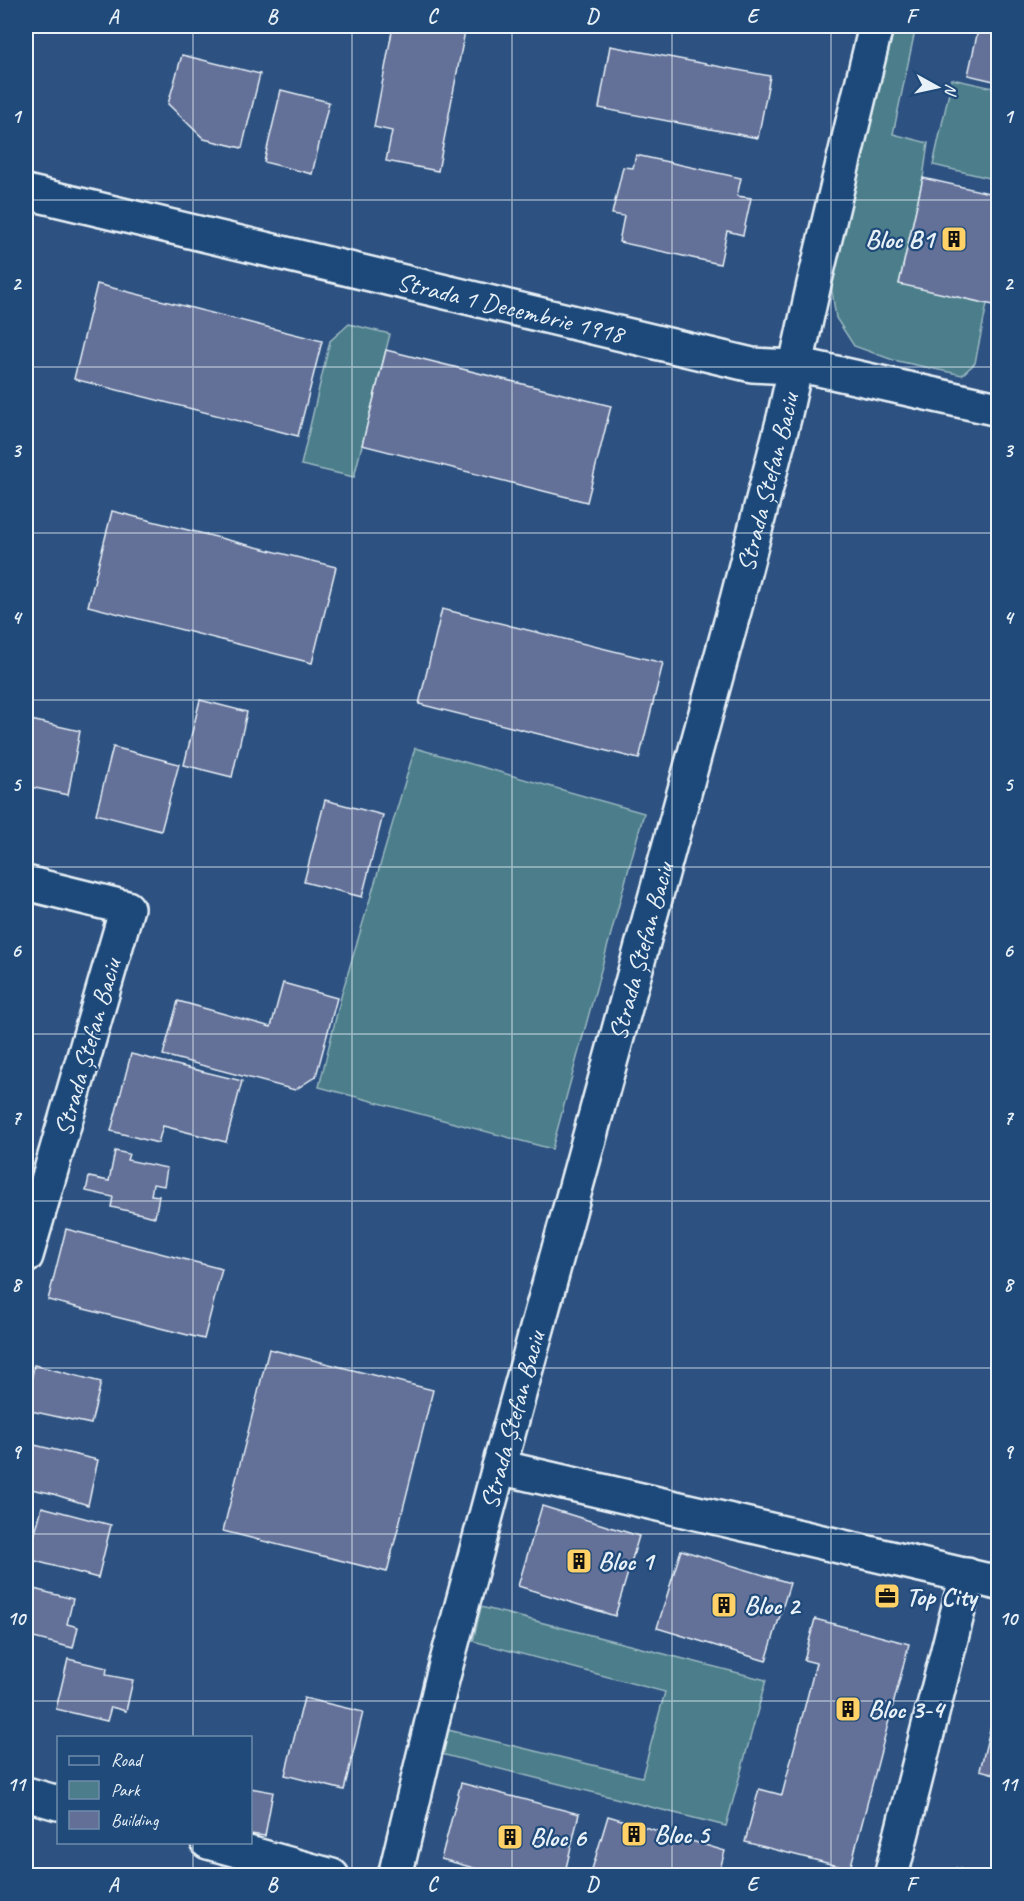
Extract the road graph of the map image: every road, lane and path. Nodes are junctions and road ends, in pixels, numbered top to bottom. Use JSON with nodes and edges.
{"nodes":[{"id":1,"x":876,"y":26,"type":"edge"},
{"id":2,"x":26,"y":192,"type":"edge"},
{"id":3,"x":796,"y":367,"type":"junction"},
{"id":4,"x":999,"y":409,"type":"edge"},
{"id":5,"x":26,"y":883,"type":"edge"},
{"id":6,"x":26,"y":1256,"type":"edge"},
{"id":7,"x":499,"y":1467,"type":"junction"},
{"id":8,"x":967,"y":1575,"type":"junction"},
{"id":9,"x":999,"y":1583,"type":"edge"},
{"id":10,"x":26,"y":1794,"type":"edge"},
{"id":11,"x":57,"y":1803,"type":"edge"},
{"id":12,"x":215,"y":1844,"type":"edge"},
{"id":13,"x":332,"y":1875,"type":"edge"},
{"id":14,"x":394,"y":1875,"type":"edge"},
{"id":15,"x":891,"y":1875,"type":"edge"}],
"edges":[{"from":1,"to":3,"type":"street","name":"Strada Ștefan Baciu"},
{"from":2,"to":3,"type":"street","name":"Strada 1 Decembrie 1918"},
{"from":3,"to":4,"type":"street","name":"Strada 1 Decembrie 1918"},
{"from":3,"to":7,"type":"street","name":"Strada Ștefan Baciu"},
{"from":5,"to":6,"type":"street","name":"Strada Ștefan Baciu"},
{"from":7,"to":8,"type":"street"},
{"from":7,"to":14,"type":"street","name":"Strada Ștefan Baciu"},
{"from":8,"to":9,"type":"street"},
{"from":8,"to":15,"type":"street"},
{"from":10,"to":11,"type":"street"},
{"from":12,"to":13,"type":"street"}]}
